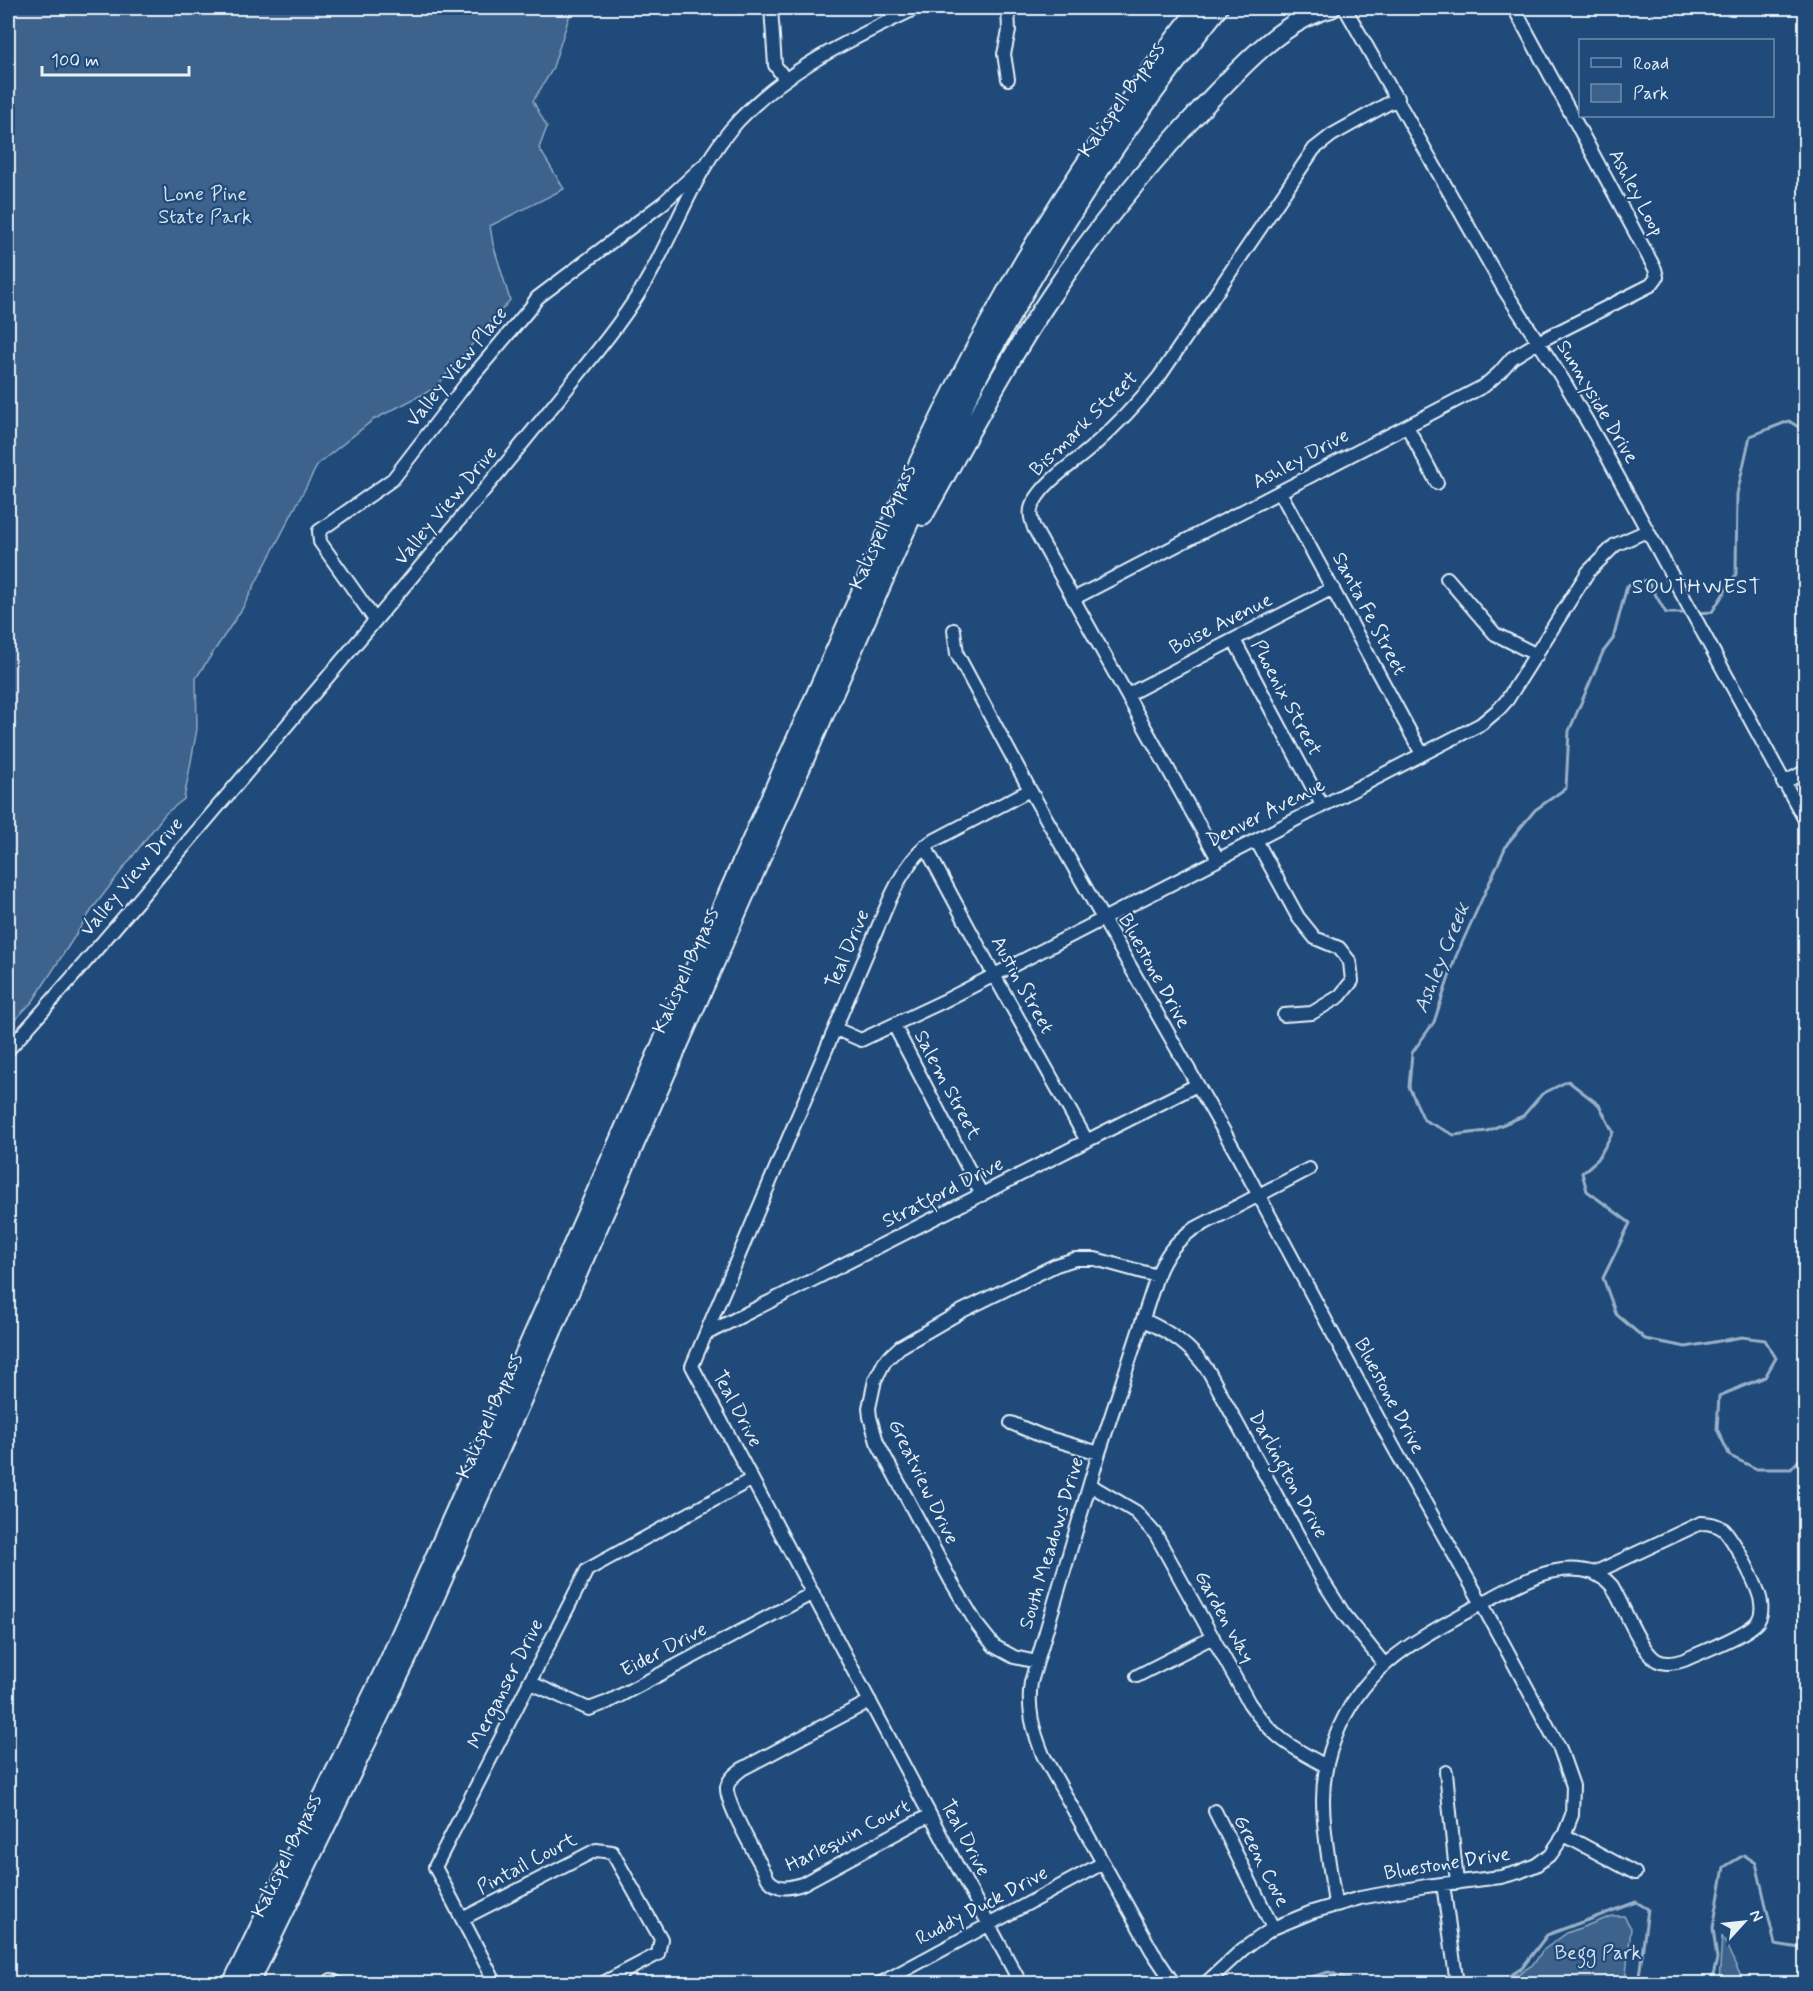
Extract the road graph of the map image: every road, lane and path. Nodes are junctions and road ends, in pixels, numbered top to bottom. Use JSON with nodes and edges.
{"nodes":[{"id":1,"x":771,"y":8,"type":"edge"},
{"id":2,"x":916,"y":8,"type":"edge"},
{"id":3,"x":1008,"y":8,"type":"edge"},
{"id":4,"x":1199,"y":8,"type":"edge"},
{"id":5,"x":1218,"y":8,"type":"edge"},
{"id":6,"x":1331,"y":8,"type":"edge"},
{"id":7,"x":1345,"y":8,"type":"edge"},
{"id":8,"x":1514,"y":8,"type":"edge"},
{"id":9,"x":785,"y":79,"type":"junction"},
{"id":10,"x":1008,"y":79,"type":"dead end"},
{"id":11,"x":1398,"y":98,"type":"junction"},
{"id":12,"x":708,"y":161,"type":"junction"},
{"id":13,"x":1538,"y":342,"type":"junction"},
{"id":14,"x":1407,"y":426,"type":"junction"},
{"id":15,"x":1437,"y":483,"type":"dead end"},
{"id":16,"x":1280,"y":492,"type":"junction"},
{"id":17,"x":1647,"y":531,"type":"junction"},
{"id":18,"x":1447,"y":578,"type":"dead end"},
{"id":19,"x":883,"y":581,"type":"junction"},
{"id":20,"x":1333,"y":588,"type":"junction"},
{"id":21,"x":1073,"y":598,"type":"junction"},
{"id":22,"x":375,"y":620,"type":"junction"},
{"id":23,"x":954,"y":630,"type":"dead end"},
{"id":24,"x":1234,"y":640,"type":"junction"},
{"id":25,"x":1537,"y":655,"type":"junction"},
{"id":26,"x":1126,"y":695,"type":"junction"},
{"id":27,"x":1422,"y":754,"type":"junction"},
{"id":28,"x":1806,"y":771,"type":"edge"},
{"id":29,"x":1783,"y":783,"type":"junction"},
{"id":30,"x":1030,"y":790,"type":"junction"},
{"id":31,"x":1322,"y":805,"type":"junction"},
{"id":32,"x":1806,"y":822,"type":"edge"},
{"id":33,"x":1256,"y":840,"type":"junction"},
{"id":34,"x":926,"y":846,"type":"junction"},
{"id":35,"x":1218,"y":859,"type":"junction"},
{"id":36,"x":1103,"y":918,"type":"junction"},
{"id":37,"x":994,"y":975,"type":"junction"},
{"id":38,"x":1284,"y":1015,"type":"dead end"},
{"id":39,"x":894,"y":1025,"type":"junction"},
{"id":40,"x":836,"y":1029,"type":"junction"},
{"id":41,"x":8,"y":1050,"type":"edge"},
{"id":42,"x":1197,"y":1085,"type":"junction"},
{"id":43,"x":1087,"y":1141,"type":"junction"},
{"id":44,"x":1309,"y":1169,"type":"dead end"},
{"id":45,"x":982,"y":1195,"type":"junction"},
{"id":46,"x":1259,"y":1195,"type":"junction"},
{"id":47,"x":1157,"y":1276,"type":"junction"},
{"id":48,"x":1144,"y":1320,"type":"junction"},
{"id":49,"x":706,"y":1334,"type":"junction"},
{"id":50,"x":1011,"y":1423,"type":"dead end"},
{"id":51,"x":1099,"y":1453,"type":"junction"},
{"id":52,"x":752,"y":1479,"type":"junction"},
{"id":53,"x":1090,"y":1485,"type":"junction"},
{"id":54,"x":1594,"y":1572,"type":"junction"},
{"id":55,"x":813,"y":1593,"type":"junction"},
{"id":56,"x":1482,"y":1604,"type":"junction"},
{"id":57,"x":1213,"y":1637,"type":"junction"},
{"id":58,"x":1037,"y":1662,"type":"junction"},
{"id":59,"x":1384,"y":1664,"type":"junction"},
{"id":60,"x":1137,"y":1676,"type":"dead end"},
{"id":61,"x":529,"y":1682,"type":"junction"},
{"id":62,"x":870,"y":1701,"type":"junction"},
{"id":63,"x":1326,"y":1766,"type":"junction"},
{"id":64,"x":1446,"y":1772,"type":"dead end"},
{"id":65,"x":1215,"y":1811,"type":"dead end"},
{"id":66,"x":930,"y":1815,"type":"junction"},
{"id":67,"x":1564,"y":1835,"type":"junction"},
{"id":68,"x":1103,"y":1863,"type":"junction"},
{"id":69,"x":1635,"y":1873,"type":"dead end"},
{"id":70,"x":1457,"y":1883,"type":"junction"},
{"id":71,"x":1443,"y":1884,"type":"junction"},
{"id":72,"x":1335,"y":1905,"type":"junction"},
{"id":73,"x":462,"y":1919,"type":"junction"},
{"id":74,"x":990,"y":1924,"type":"junction"},
{"id":75,"x":1273,"y":1928,"type":"junction"},
{"id":76,"x":232,"y":1983,"type":"edge"},
{"id":77,"x":249,"y":1983,"type":"edge"},
{"id":78,"x":496,"y":1983,"type":"edge"},
{"id":79,"x":601,"y":1983,"type":"edge"},
{"id":80,"x":879,"y":1983,"type":"edge"},
{"id":81,"x":1021,"y":1983,"type":"edge"},
{"id":82,"x":1174,"y":1983,"type":"edge"},
{"id":83,"x":1205,"y":1983,"type":"edge"},
{"id":84,"x":1457,"y":1983,"type":"edge"}],
"edges":[{"from":1,"to":9,"type":"street"},
{"from":2,"to":9,"type":"street","name":"Valley View Drive"},
{"from":3,"to":10,"type":"street"},
{"from":4,"to":76,"type":"highway","name":"Kalispell Bypass"},
{"from":5,"to":19,"type":"highway","name":"Kalispell Bypass"},
{"from":6,"to":19,"type":"highway"},
{"from":7,"to":11,"type":"street","name":"Sunnyside Drive"},
{"from":8,"to":13,"type":"street","name":"Ashley Loop"},
{"from":9,"to":12,"type":"street","name":"Valley View Drive"},
{"from":11,"to":13,"type":"street","name":"Sunnyside Drive"},
{"from":11,"to":21,"type":"street","name":"Bismark Street"},
{"from":12,"to":22,"type":"street","name":"Valley View Drive"},
{"from":12,"to":22,"type":"street","name":"Valley View Place"},
{"from":13,"to":14,"type":"street","name":"Ashley Drive"},
{"from":13,"to":17,"type":"street","name":"Sunnyside Drive"},
{"from":14,"to":15,"type":"street"},
{"from":14,"to":16,"type":"street","name":"Ashley Drive"},
{"from":16,"to":20,"type":"street","name":"Santa Fe Street"},
{"from":16,"to":21,"type":"street","name":"Ashley Drive"},
{"from":17,"to":25,"type":"street","name":"Denver Avenue"},
{"from":17,"to":29,"type":"street","name":"Sunnyside Drive"},
{"from":18,"to":25,"type":"street"},
{"from":19,"to":77,"type":"highway","name":"Kalispell Bypass"},
{"from":20,"to":24,"type":"street","name":"Boise Avenue"},
{"from":20,"to":27,"type":"street","name":"Santa Fe Street"},
{"from":21,"to":26,"type":"street","name":"Bismark Street"},
{"from":22,"to":41,"type":"street","name":"Valley View Drive"},
{"from":23,"to":30,"type":"street","name":"Bluestone Drive"},
{"from":24,"to":26,"type":"street","name":"Boise Avenue"},
{"from":24,"to":31,"type":"street","name":"Phoenix Street"},
{"from":25,"to":27,"type":"street","name":"Denver Avenue"},
{"from":26,"to":35,"type":"street","name":"Bismark Street"},
{"from":27,"to":31,"type":"street","name":"Denver Avenue"},
{"from":28,"to":29,"type":"street"},
{"from":29,"to":32,"type":"street","name":"Sunnyside Drive"},
{"from":30,"to":34,"type":"street","name":"Teal Drive"},
{"from":30,"to":36,"type":"street","name":"Bluestone Drive"},
{"from":31,"to":33,"type":"street","name":"Denver Avenue"},
{"from":33,"to":35,"type":"street","name":"Denver Avenue"},
{"from":33,"to":38,"type":"street"},
{"from":34,"to":37,"type":"street","name":"Austin Street"},
{"from":34,"to":40,"type":"street","name":"Teal Drive"},
{"from":35,"to":36,"type":"street","name":"Denver Avenue"},
{"from":36,"to":37,"type":"street","name":"Denver Avenue"},
{"from":36,"to":42,"type":"street","name":"Bluestone Drive"},
{"from":37,"to":39,"type":"street","name":"Denver Avenue"},
{"from":37,"to":43,"type":"street","name":"Austin Street"},
{"from":39,"to":40,"type":"street","name":"Denver Avenue"},
{"from":39,"to":45,"type":"street","name":"Salem Street"},
{"from":40,"to":49,"type":"street","name":"Teal Drive"},
{"from":42,"to":43,"type":"street","name":"Stratford Drive"},
{"from":42,"to":46,"type":"street","name":"Bluestone Drive"},
{"from":43,"to":45,"type":"street","name":"Stratford Drive"},
{"from":44,"to":46,"type":"street","name":"South Meadows Drive"},
{"from":45,"to":49,"type":"street","name":"Stratford Drive"},
{"from":46,"to":47,"type":"street","name":"South Meadows Drive"},
{"from":46,"to":56,"type":"street","name":"Bluestone Drive"},
{"from":47,"to":48,"type":"street","name":"South Meadows Drive"},
{"from":47,"to":58,"type":"street","name":"Greatview Drive"},
{"from":48,"to":51,"type":"street","name":"South Meadows Drive"},
{"from":48,"to":59,"type":"street","name":"Darlington Drive"},
{"from":49,"to":52,"type":"street","name":"Teal Drive"},
{"from":50,"to":51,"type":"street"},
{"from":51,"to":53,"type":"street","name":"South Meadows Drive"},
{"from":52,"to":55,"type":"street","name":"Teal Drive"},
{"from":52,"to":61,"type":"street","name":"Merganser Drive"},
{"from":53,"to":57,"type":"street","name":"Garden Way"},
{"from":53,"to":58,"type":"street","name":"South Meadows Drive"},
{"from":54,"to":54,"type":"street"},
{"from":54,"to":56,"type":"street"},
{"from":55,"to":61,"type":"street","name":"Eider Drive"},
{"from":55,"to":62,"type":"street","name":"Teal Drive"},
{"from":56,"to":59,"type":"street"},
{"from":56,"to":67,"type":"street","name":"Bluestone Drive"},
{"from":57,"to":60,"type":"street"},
{"from":57,"to":63,"type":"street","name":"Garden Way"},
{"from":58,"to":68,"type":"street","name":"South Meadows Drive"},
{"from":59,"to":63,"type":"street"},
{"from":61,"to":73,"type":"street","name":"Merganser Drive"},
{"from":62,"to":66,"type":"street","name":"Teal Drive"},
{"from":62,"to":66,"type":"street","name":"Harlequin Court"},
{"from":63,"to":72,"type":"street"},
{"from":64,"to":70,"type":"street"},
{"from":65,"to":75,"type":"street","name":"Green Cove"},
{"from":66,"to":74,"type":"street","name":"Teal Drive"},
{"from":67,"to":69,"type":"street"},
{"from":67,"to":70,"type":"street","name":"Bluestone Drive"},
{"from":68,"to":74,"type":"street","name":"Ruddy Duck Drive"},
{"from":68,"to":82,"type":"street","name":"South Meadows Drive"},
{"from":70,"to":71,"type":"street","name":"Bluestone Drive"},
{"from":71,"to":72,"type":"street","name":"Bluestone Drive"},
{"from":71,"to":84,"type":"street"},
{"from":72,"to":75,"type":"street","name":"Bluestone Drive"},
{"from":73,"to":78,"type":"street","name":"Merganser Drive"},
{"from":73,"to":79,"type":"street","name":"Pintail Court"},
{"from":74,"to":80,"type":"street","name":"Ruddy Duck Drive"},
{"from":74,"to":81,"type":"street","name":"Teal Drive"},
{"from":75,"to":83,"type":"street","name":"Bluestone Drive"}]}
